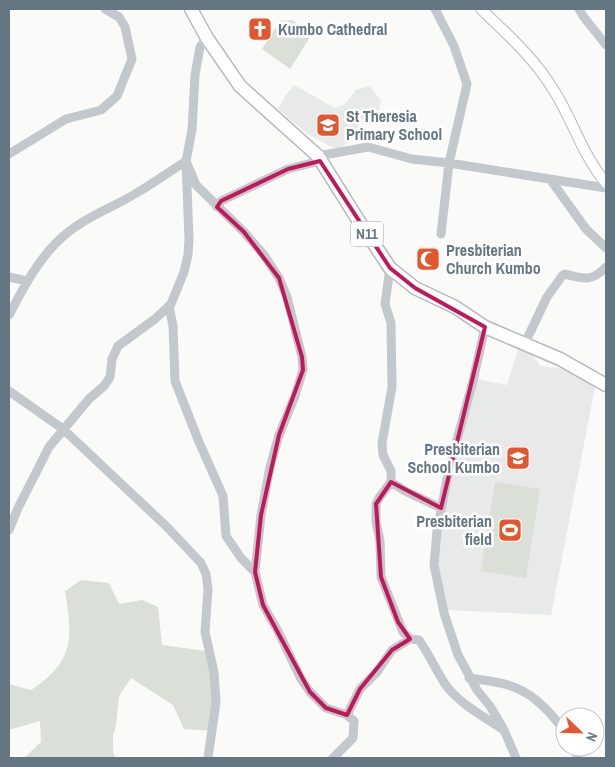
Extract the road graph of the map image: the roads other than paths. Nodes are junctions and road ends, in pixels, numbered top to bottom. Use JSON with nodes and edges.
{"nodes":[{"id":1,"x":105,"y":9,"type":"edge"},
{"id":2,"x":191,"y":9,"type":"edge"},
{"id":3,"x":435,"y":9,"type":"edge"},
{"id":4,"x":481,"y":9,"type":"edge"},
{"id":5,"x":580,"y":9,"type":"edge"},
{"id":6,"x":207,"y":38,"type":"junction"},
{"id":7,"x":606,"y":45,"type":"edge"},
{"id":8,"x":9,"y":154,"type":"edge"},
{"id":9,"x":319,"y":158,"type":"junction"},
{"id":10,"x":186,"y":161,"type":"junction"},
{"id":11,"x":449,"y":163,"type":"junction"},
{"id":12,"x":550,"y":179,"type":"junction"},
{"id":13,"x":606,"y":183,"type":"edge"},
{"id":14,"x":606,"y":188,"type":"edge"},
{"id":15,"x":217,"y":207,"type":"junction"},
{"id":16,"x":441,"y":234,"type":"dead end"},
{"id":17,"x":606,"y":248,"type":"edge"},
{"id":18,"x":606,"y":267,"type":"edge"},
{"id":19,"x":390,"y":268,"type":"junction"},
{"id":20,"x":9,"y":277,"type":"edge"},
{"id":21,"x":27,"y":281,"type":"junction"},
{"id":22,"x":170,"y":306,"type":"junction"},
{"id":23,"x":9,"y":315,"type":"edge"},
{"id":24,"x":485,"y":327,"type":"junction"},
{"id":25,"x":525,"y":343,"type":"junction"},
{"id":26,"x":606,"y":385,"type":"edge"},
{"id":27,"x":9,"y":391,"type":"edge"},
{"id":28,"x":63,"y":430,"type":"junction"},
{"id":29,"x":390,"y":482,"type":"junction"},
{"id":30,"x":442,"y":508,"type":"junction"},
{"id":31,"x":9,"y":530,"type":"edge"},
{"id":32,"x":255,"y":572,"type":"junction"},
{"id":33,"x":410,"y":638,"type":"junction"},
{"id":34,"x":469,"y":678,"type":"junction"},
{"id":35,"x":347,"y":715,"type":"junction"},
{"id":36,"x":555,"y":718,"type":"edge"},
{"id":37,"x":504,"y":730,"type":"junction"},
{"id":38,"x":208,"y":758,"type":"edge"},
{"id":39,"x":333,"y":758,"type":"edge"},
{"id":40,"x":516,"y":758,"type":"edge"}],
"edges":[{"from":1,"to":8,"type":"street"},
{"from":2,"to":6,"type":"highway","number":"N11"},
{"from":3,"to":11,"type":"street"},
{"from":4,"to":13,"type":"main road"},
{"from":5,"to":7,"type":"street"},
{"from":6,"to":9,"type":"highway","number":"N11"},
{"from":6,"to":10,"type":"street"},
{"from":9,"to":11,"type":"street"},
{"from":9,"to":15,"type":"street"},
{"from":9,"to":19,"type":"highway","number":"N11"},
{"from":10,"to":15,"type":"street"},
{"from":10,"to":21,"type":"street"},
{"from":10,"to":22,"type":"street"},
{"from":11,"to":12,"type":"street"},
{"from":11,"to":16,"type":"street"},
{"from":12,"to":14,"type":"street"},
{"from":12,"to":17,"type":"street"},
{"from":15,"to":32,"type":"street"},
{"from":18,"to":25,"type":"street"},
{"from":19,"to":24,"type":"highway","number":"N11"},
{"from":19,"to":29,"type":"street"},
{"from":20,"to":21,"type":"street"},
{"from":21,"to":23,"type":"street"},
{"from":22,"to":28,"type":"street"},
{"from":22,"to":32,"type":"street"},
{"from":24,"to":25,"type":"highway","number":"N11"},
{"from":24,"to":30,"type":"street"},
{"from":25,"to":26,"type":"highway","number":"N11"},
{"from":27,"to":28,"type":"street"},
{"from":28,"to":31,"type":"street"},
{"from":28,"to":38,"type":"street"},
{"from":29,"to":30,"type":"street"},
{"from":29,"to":33,"type":"street"},
{"from":30,"to":34,"type":"street"},
{"from":32,"to":35,"type":"street"},
{"from":33,"to":35,"type":"street"},
{"from":33,"to":37,"type":"street"},
{"from":34,"to":36,"type":"street"},
{"from":34,"to":37,"type":"street"},
{"from":35,"to":39,"type":"street"},
{"from":37,"to":40,"type":"street"}]}
